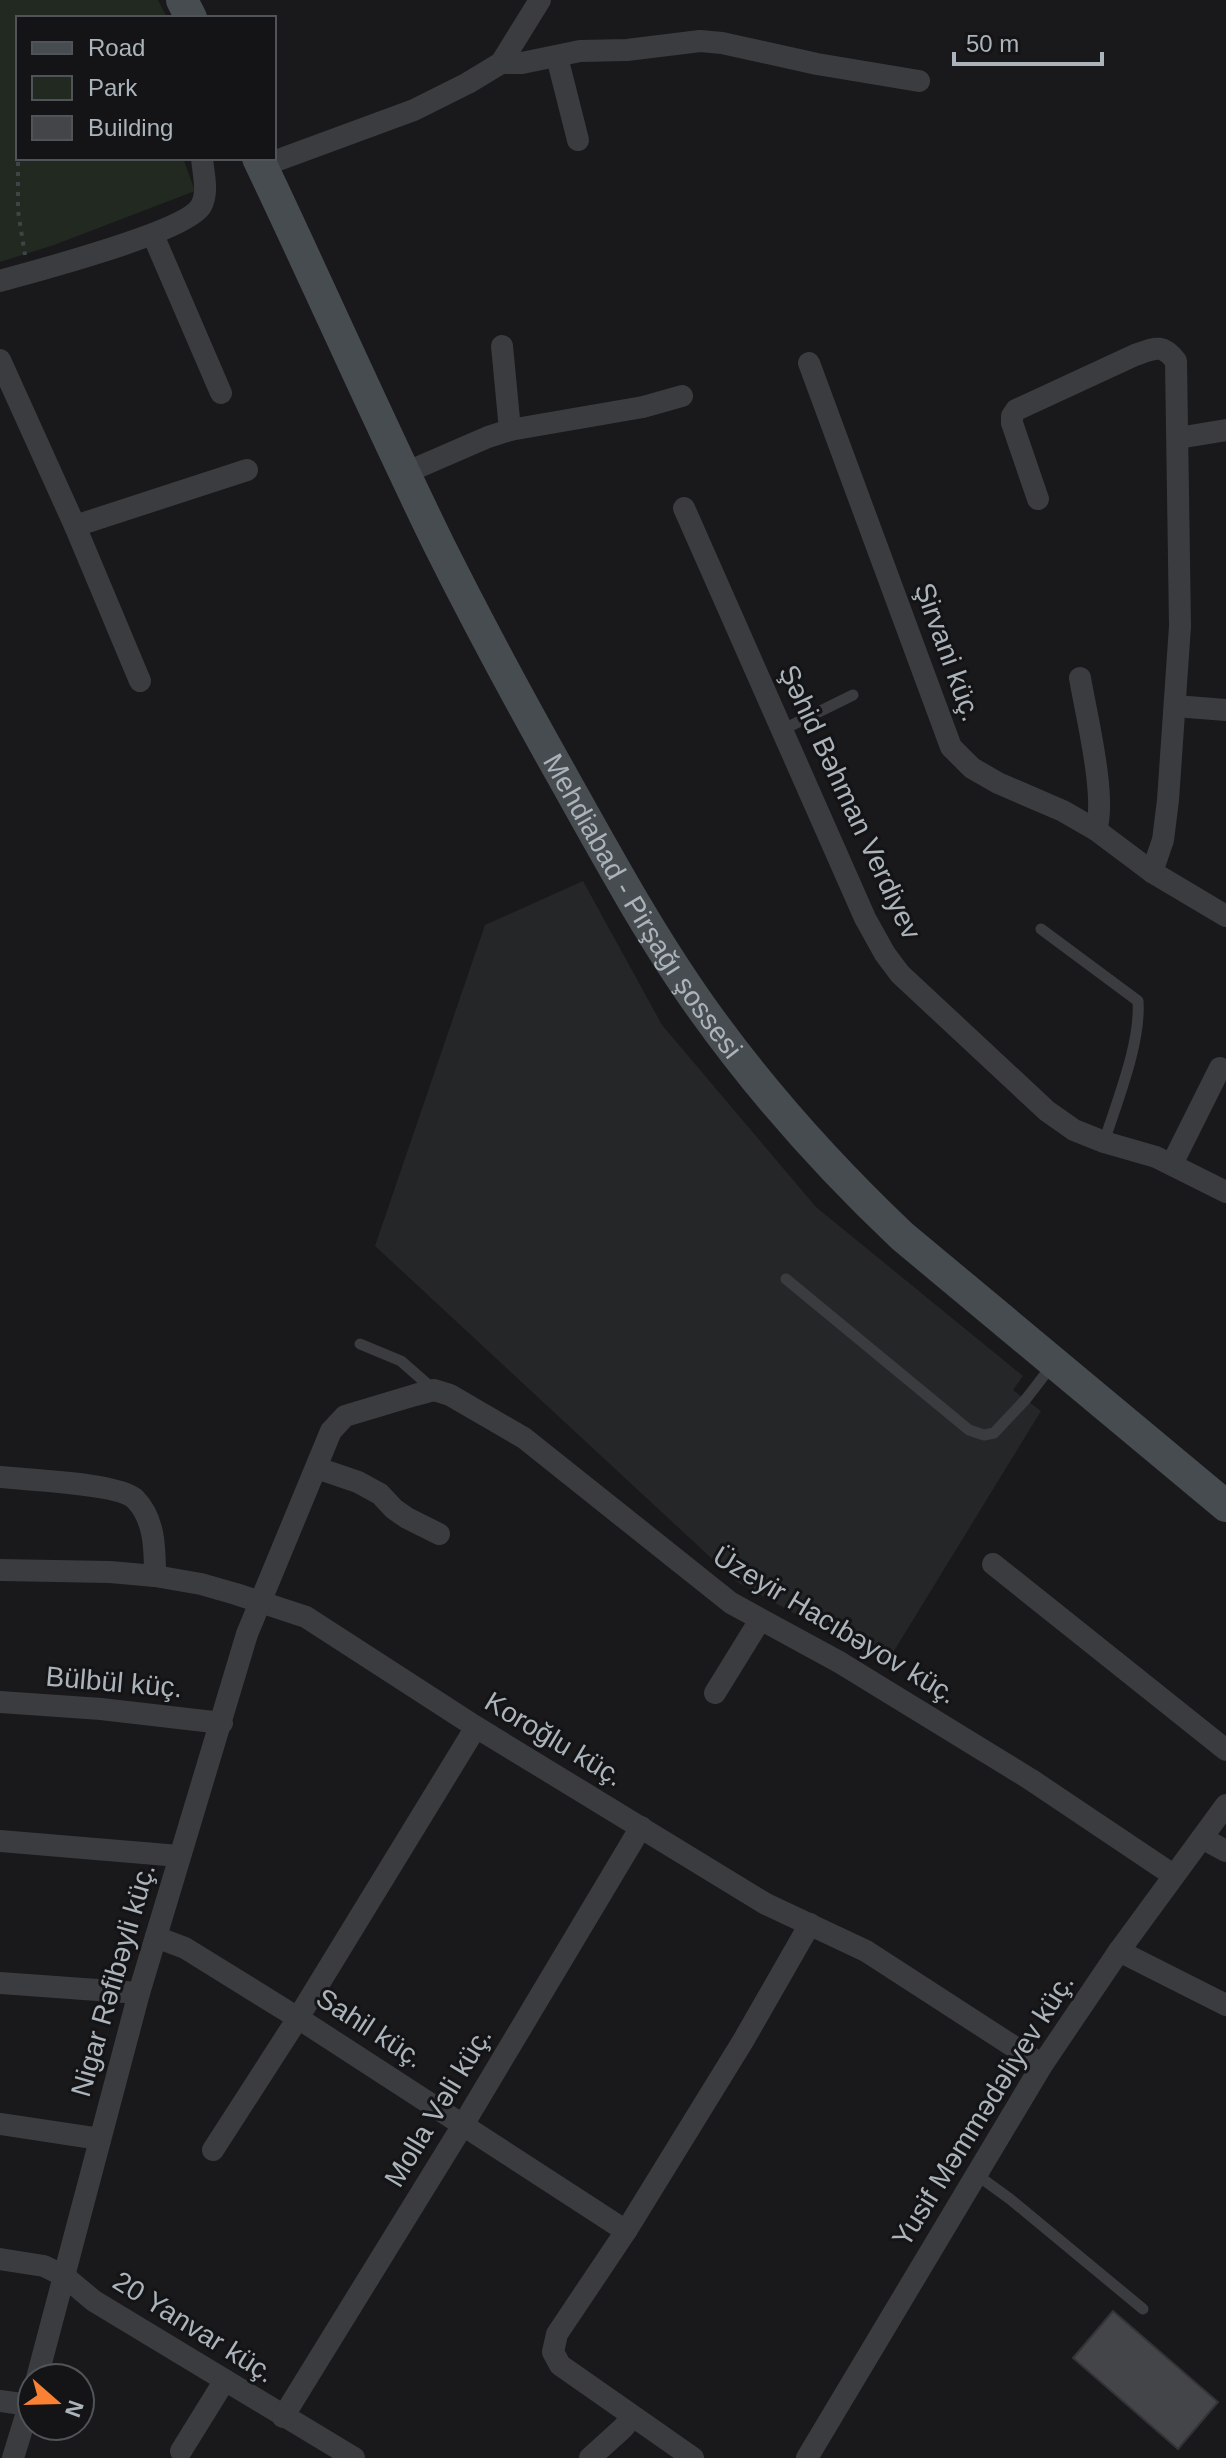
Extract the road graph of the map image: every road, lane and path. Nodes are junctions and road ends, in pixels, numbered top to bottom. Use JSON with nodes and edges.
{"nodes":[{"id":1,"x":540,"y":0,"type":"edge"},
{"id":2,"x":557,"y":57,"type":"junction"},
{"id":3,"x":501,"y":63,"type":"junction"},
{"id":4,"x":919,"y":81,"type":"dead end"},
{"id":5,"x":578,"y":140,"type":"dead end"},
{"id":6,"x":276,"y":157,"type":"edge"},
{"id":7,"x":18,"y":160,"type":"edge"},
{"id":8,"x":202,"y":160,"type":"edge"},
{"id":9,"x":260,"y":162,"type":"edge"},
{"id":10,"x":153,"y":235,"type":"junction"},
{"id":11,"x":29,"y":272,"type":"junction"},
{"id":12,"x":0,"y":281,"type":"edge"},
{"id":13,"x":502,"y":346,"type":"dead end"},
{"id":14,"x":0,"y":360,"type":"edge"},
{"id":15,"x":809,"y":363,"type":"dead end"},
{"id":16,"x":221,"y":393,"type":"dead end"},
{"id":17,"x":682,"y":396,"type":"dead end"},
{"id":18,"x":510,"y":430,"type":"junction"},
{"id":19,"x":1226,"y":430,"type":"edge"},
{"id":20,"x":1178,"y":438,"type":"junction"},
{"id":21,"x":247,"y":470,"type":"dead end"},
{"id":22,"x":405,"y":473,"type":"junction"},
{"id":23,"x":1038,"y":499,"type":"dead end"},
{"id":24,"x":684,"y":508,"type":"dead end"},
{"id":25,"x":75,"y":526,"type":"junction"},
{"id":26,"x":1080,"y":678,"type":"dead end"},
{"id":27,"x":140,"y":681,"type":"dead end"},
{"id":28,"x":853,"y":695,"type":"dead end"},
{"id":29,"x":1175,"y":706,"type":"junction"},
{"id":30,"x":1226,"y":710,"type":"edge"},
{"id":31,"x":782,"y":730,"type":"junction"},
{"id":32,"x":1096,"y":830,"type":"junction"},
{"id":33,"x":1152,"y":872,"type":"junction"},
{"id":34,"x":1226,"y":916,"type":"edge"},
{"id":35,"x":1041,"y":929,"type":"dead end"},
{"id":36,"x":1220,"y":1068,"type":"dead end"},
{"id":37,"x":1104,"y":1142,"type":"junction"},
{"id":38,"x":1172,"y":1164,"type":"junction"},
{"id":39,"x":1226,"y":1192,"type":"edge"},
{"id":40,"x":786,"y":1279,"type":"dead end"},
{"id":41,"x":360,"y":1344,"type":"dead end"},
{"id":42,"x":1053,"y":1363,"type":"junction"},
{"id":43,"x":434,"y":1390,"type":"junction"},
{"id":44,"x":317,"y":1468,"type":"junction"},
{"id":45,"x":0,"y":1477,"type":"edge"},
{"id":46,"x":1226,"y":1506,"type":"edge"},
{"id":47,"x":439,"y":1534,"type":"dead end"},
{"id":48,"x":993,"y":1564,"type":"dead end"},
{"id":49,"x":0,"y":1570,"type":"edge"},
{"id":50,"x":155,"y":1576,"type":"junction"},
{"id":51,"x":260,"y":1603,"type":"junction"},
{"id":52,"x":760,"y":1620,"type":"junction"},
{"id":53,"x":715,"y":1693,"type":"dead end"},
{"id":54,"x":0,"y":1702,"type":"edge"},
{"id":55,"x":222,"y":1723,"type":"junction"},
{"id":56,"x":476,"y":1727,"type":"junction"},
{"id":57,"x":1226,"y":1750,"type":"edge"},
{"id":58,"x":1226,"y":1805,"type":"edge"},
{"id":59,"x":641,"y":1827,"type":"junction"},
{"id":60,"x":1202,"y":1838,"type":"junction"},
{"id":61,"x":0,"y":1841,"type":"edge"},
{"id":62,"x":1226,"y":1851,"type":"edge"},
{"id":63,"x":179,"y":1856,"type":"junction"},
{"id":64,"x":1173,"y":1875,"type":"junction"},
{"id":65,"x":810,"y":1924,"type":"junction"},
{"id":66,"x":156,"y":1937,"type":"junction"},
{"id":67,"x":1119,"y":1951,"type":"junction"},
{"id":68,"x":0,"y":1983,"type":"edge"},
{"id":69,"x":139,"y":1993,"type":"junction"},
{"id":70,"x":1226,"y":2005,"type":"edge"},
{"id":71,"x":298,"y":2018,"type":"junction"},
{"id":72,"x":1042,"y":2065,"type":"junction"},
{"id":73,"x":0,"y":2124,"type":"edge"},
{"id":74,"x":463,"y":2125,"type":"junction"},
{"id":75,"x":100,"y":2139,"type":"junction"},
{"id":76,"x":213,"y":2150,"type":"dead end"},
{"id":77,"x":977,"y":2175,"type":"junction"},
{"id":78,"x":626,"y":2231,"type":"junction"},
{"id":79,"x":0,"y":2259,"type":"edge"},
{"id":80,"x":64,"y":2276,"type":"junction"},
{"id":81,"x":1143,"y":2309,"type":"dead end"},
{"id":82,"x":41,"y":2362,"type":"edge"},
{"id":83,"x":225,"y":2380,"type":"junction"},
{"id":84,"x":283,"y":2417,"type":"junction"},
{"id":85,"x":632,"y":2417,"type":"junction"},
{"id":86,"x":181,"y":2451,"type":"dead end"},
{"id":87,"x":354,"y":2458,"type":"edge"},
{"id":88,"x":590,"y":2458,"type":"edge"},
{"id":89,"x":693,"y":2458,"type":"edge"},
{"id":90,"x":807,"y":2458,"type":"edge"}],
"edges":[{"from":1,"to":3,"type":"street"},
{"from":2,"to":3,"type":"street"},
{"from":2,"to":4,"type":"street"},
{"from":2,"to":5,"type":"street"},
{"from":3,"to":6,"type":"street"},
{"from":7,"to":11,"type":"path"},
{"from":8,"to":10,"type":"street"},
{"from":9,"to":22,"type":"main road","name":"Mehdiabad - Pirşağı şossesi"},
{"from":10,"to":11,"type":"street"},
{"from":10,"to":16,"type":"street"},
{"from":11,"to":12,"type":"street"},
{"from":13,"to":18,"type":"street"},
{"from":14,"to":25,"type":"street"},
{"from":15,"to":32,"type":"street","name":"Şirvani küç."},
{"from":17,"to":18,"type":"street"},
{"from":18,"to":22,"type":"street"},
{"from":19,"to":20,"type":"street"},
{"from":20,"to":23,"type":"street"},
{"from":20,"to":29,"type":"street"},
{"from":21,"to":25,"type":"street"},
{"from":22,"to":42,"type":"main road","name":"Mehdiabad - Pirşağı şossesi"},
{"from":24,"to":31,"type":"street","name":"Şəhid Bəhman Verdiyev"},
{"from":25,"to":27,"type":"street"},
{"from":26,"to":32,"type":"street"},
{"from":28,"to":31,"type":"lane"},
{"from":29,"to":30,"type":"street"},
{"from":29,"to":33,"type":"street"},
{"from":31,"to":37,"type":"street","name":"Şəhid Bəhman Verdiyev"},
{"from":32,"to":33,"type":"street","name":"Şirvani küç."},
{"from":33,"to":34,"type":"street","name":"Şirvani küç."},
{"from":35,"to":37,"type":"lane"},
{"from":36,"to":38,"type":"street"},
{"from":37,"to":38,"type":"street","name":"Şəhid Bəhman Verdiyev"},
{"from":38,"to":39,"type":"street","name":"Şəhid Bəhman Verdiyev"},
{"from":40,"to":42,"type":"lane"},
{"from":41,"to":43,"type":"lane"},
{"from":42,"to":46,"type":"main road","name":"Mehdiabad - Pirşağı şossesi"},
{"from":43,"to":44,"type":"street","name":"Nigar Rəfibəyli küç."},
{"from":43,"to":52,"type":"street","name":"Üzeyir Hacıbəyov küç."},
{"from":44,"to":47,"type":"street"},
{"from":44,"to":51,"type":"street","name":"Nigar Rəfibəyli küç."},
{"from":45,"to":50,"type":"street"},
{"from":48,"to":57,"type":"street"},
{"from":49,"to":50,"type":"street","name":"Koroğlu küç."},
{"from":50,"to":51,"type":"street","name":"Koroğlu küç."},
{"from":51,"to":55,"type":"street","name":"Nigar Rəfibəyli küç."},
{"from":51,"to":56,"type":"street","name":"Koroğlu küç."},
{"from":52,"to":53,"type":"street"},
{"from":52,"to":64,"type":"street","name":"Üzeyir Hacıbəyov küç."},
{"from":54,"to":55,"type":"street","name":"Bülbül küç."},
{"from":55,"to":63,"type":"street","name":"Nigar Rəfibəyli küç."},
{"from":56,"to":59,"type":"street","name":"Koroğlu küç."},
{"from":56,"to":71,"type":"street"},
{"from":58,"to":60,"type":"street","name":"Yusif Məmmədəliyev küç."},
{"from":59,"to":65,"type":"street","name":"Koroğlu küç."},
{"from":59,"to":74,"type":"street","name":"Molla Vəli küç."},
{"from":60,"to":62,"type":"street"},
{"from":60,"to":64,"type":"street","name":"Yusif Məmmədəliyev küç."},
{"from":61,"to":63,"type":"street"},
{"from":63,"to":66,"type":"street","name":"Nigar Rəfibəyli küç."},
{"from":64,"to":67,"type":"street","name":"Yusif Məmmədəliyev küç."},
{"from":65,"to":72,"type":"street","name":"Koroğlu küç."},
{"from":65,"to":78,"type":"street"},
{"from":66,"to":69,"type":"street","name":"Nigar Rəfibəyli küç."},
{"from":66,"to":71,"type":"street","name":"Sahil küç."},
{"from":67,"to":70,"type":"street"},
{"from":67,"to":72,"type":"street","name":"Yusif Məmmədəliyev küç."},
{"from":68,"to":69,"type":"street"},
{"from":69,"to":75,"type":"street","name":"Nigar Rəfibəyli küç."},
{"from":71,"to":74,"type":"street","name":"Sahil küç."},
{"from":71,"to":76,"type":"street"},
{"from":72,"to":77,"type":"street","name":"Yusif Məmmədəliyev küç."},
{"from":73,"to":75,"type":"street"},
{"from":74,"to":78,"type":"street","name":"Sahil küç."},
{"from":74,"to":84,"type":"street","name":"Molla Vəli küç."},
{"from":75,"to":80,"type":"street","name":"Nigar Rəfibəyli küç."},
{"from":77,"to":81,"type":"lane"},
{"from":77,"to":90,"type":"street","name":"Yusif Məmmədəliyev küç."},
{"from":78,"to":85,"type":"street"},
{"from":79,"to":80,"type":"street","name":"20 Yanvar küç."},
{"from":80,"to":82,"type":"street","name":"Nigar Rəfibəyli küç."},
{"from":80,"to":83,"type":"street","name":"20 Yanvar küç."},
{"from":83,"to":84,"type":"street","name":"20 Yanvar küç."},
{"from":83,"to":86,"type":"street"},
{"from":84,"to":87,"type":"street","name":"20 Yanvar küç."},
{"from":85,"to":88,"type":"street"},
{"from":85,"to":89,"type":"street"}]}
